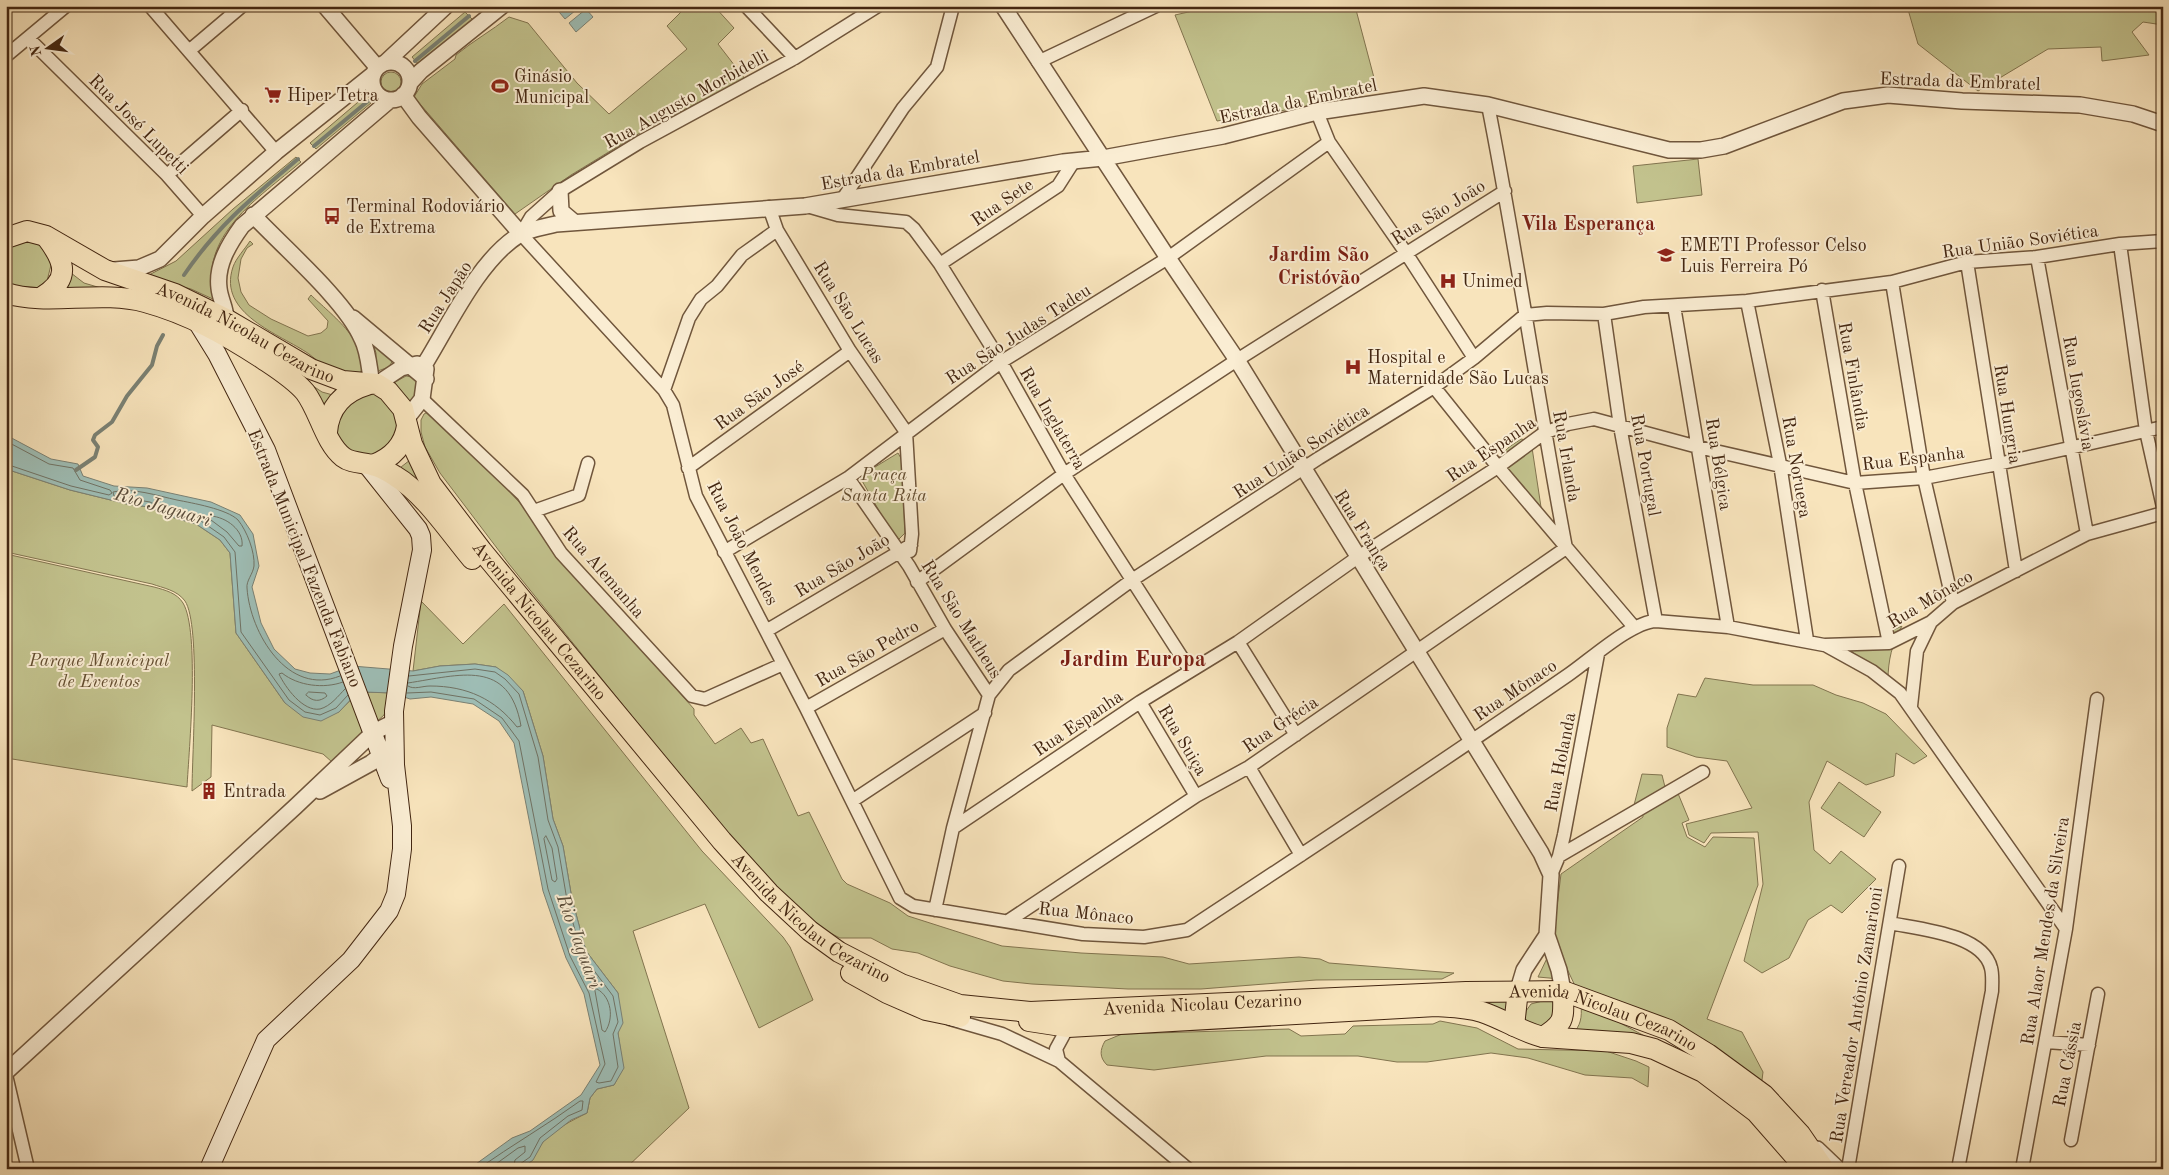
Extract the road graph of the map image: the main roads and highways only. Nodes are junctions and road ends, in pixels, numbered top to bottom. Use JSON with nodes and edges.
{"nodes":[{"id":1,"x":46,"y":236,"type":"junction"},
{"id":2,"x":6,"y":238,"type":"edge"},
{"id":3,"x":6,"y":293,"type":"edge"},
{"id":4,"x":42,"y":297,"type":"junction"},
{"id":5,"x":196,"y":320,"type":"junction"},
{"id":6,"x":372,"y":384,"type":"junction"},
{"id":7,"x":407,"y":422,"type":"junction"},
{"id":8,"x":327,"y":432,"type":"junction"},
{"id":9,"x":370,"y":465,"type":"junction"},
{"id":10,"x":388,"y":750,"type":"junction"},
{"id":11,"x":1518,"y":990,"type":"junction"},
{"id":12,"x":1563,"y":991,"type":"junction"},
{"id":13,"x":1514,"y":1026,"type":"junction"},
{"id":14,"x":1543,"y":1038,"type":"junction"},
{"id":15,"x":209,"y":1169,"type":"edge"},
{"id":16,"x":1806,"y":1169,"type":"edge"},
{"id":17,"x":1824,"y":1169,"type":"edge"}],
"edges":[{"from":1,"to":2,"type":"main road","name":"Avenida Nicolau Cezarino"},
{"from":1,"to":4,"type":"main road"},
{"from":1,"to":6,"type":"main road","name":"Avenida Nicolau Cezarino"},
{"from":3,"to":4,"type":"main road","name":"Avenida Nicolau Cezarino"},
{"from":4,"to":5,"type":"main road","name":"Avenida Nicolau Cezarino"},
{"from":5,"to":8,"type":"main road","name":"Avenida Nicolau Cezarino"},
{"from":5,"to":10,"type":"main road","name":"Estrada Municipal Fazenda Fabiano"},
{"from":6,"to":7,"type":"main road","name":"Avenida Nicolau Cezarino"},
{"from":6,"to":8,"type":"main road"},
{"from":7,"to":9,"type":"main road"},
{"from":7,"to":11,"type":"main road","name":"Avenida Nicolau Cezarino"},
{"from":8,"to":9,"type":"main road","name":"Avenida Nicolau Cezarino"},
{"from":9,"to":10,"type":"main road","name":"Estrada Municipal Fazenda Fabiano"},
{"from":9,"to":13,"type":"main road","name":"Avenida Nicolau Cezarino"},
{"from":10,"to":15,"type":"main road","name":"Estrada Municipal Fazenda Fabiano"},
{"from":11,"to":12,"type":"main road","name":"Avenida Nicolau Cezarino"},
{"from":11,"to":13,"type":"main road"},
{"from":12,"to":14,"type":"main road"},
{"from":12,"to":17,"type":"main road","name":"Avenida Nicolau Cezarino"},
{"from":13,"to":14,"type":"main road","name":"Avenida Nicolau Cezarino"},
{"from":14,"to":16,"type":"main road","name":"Avenida Nicolau Cezarino"}]}
